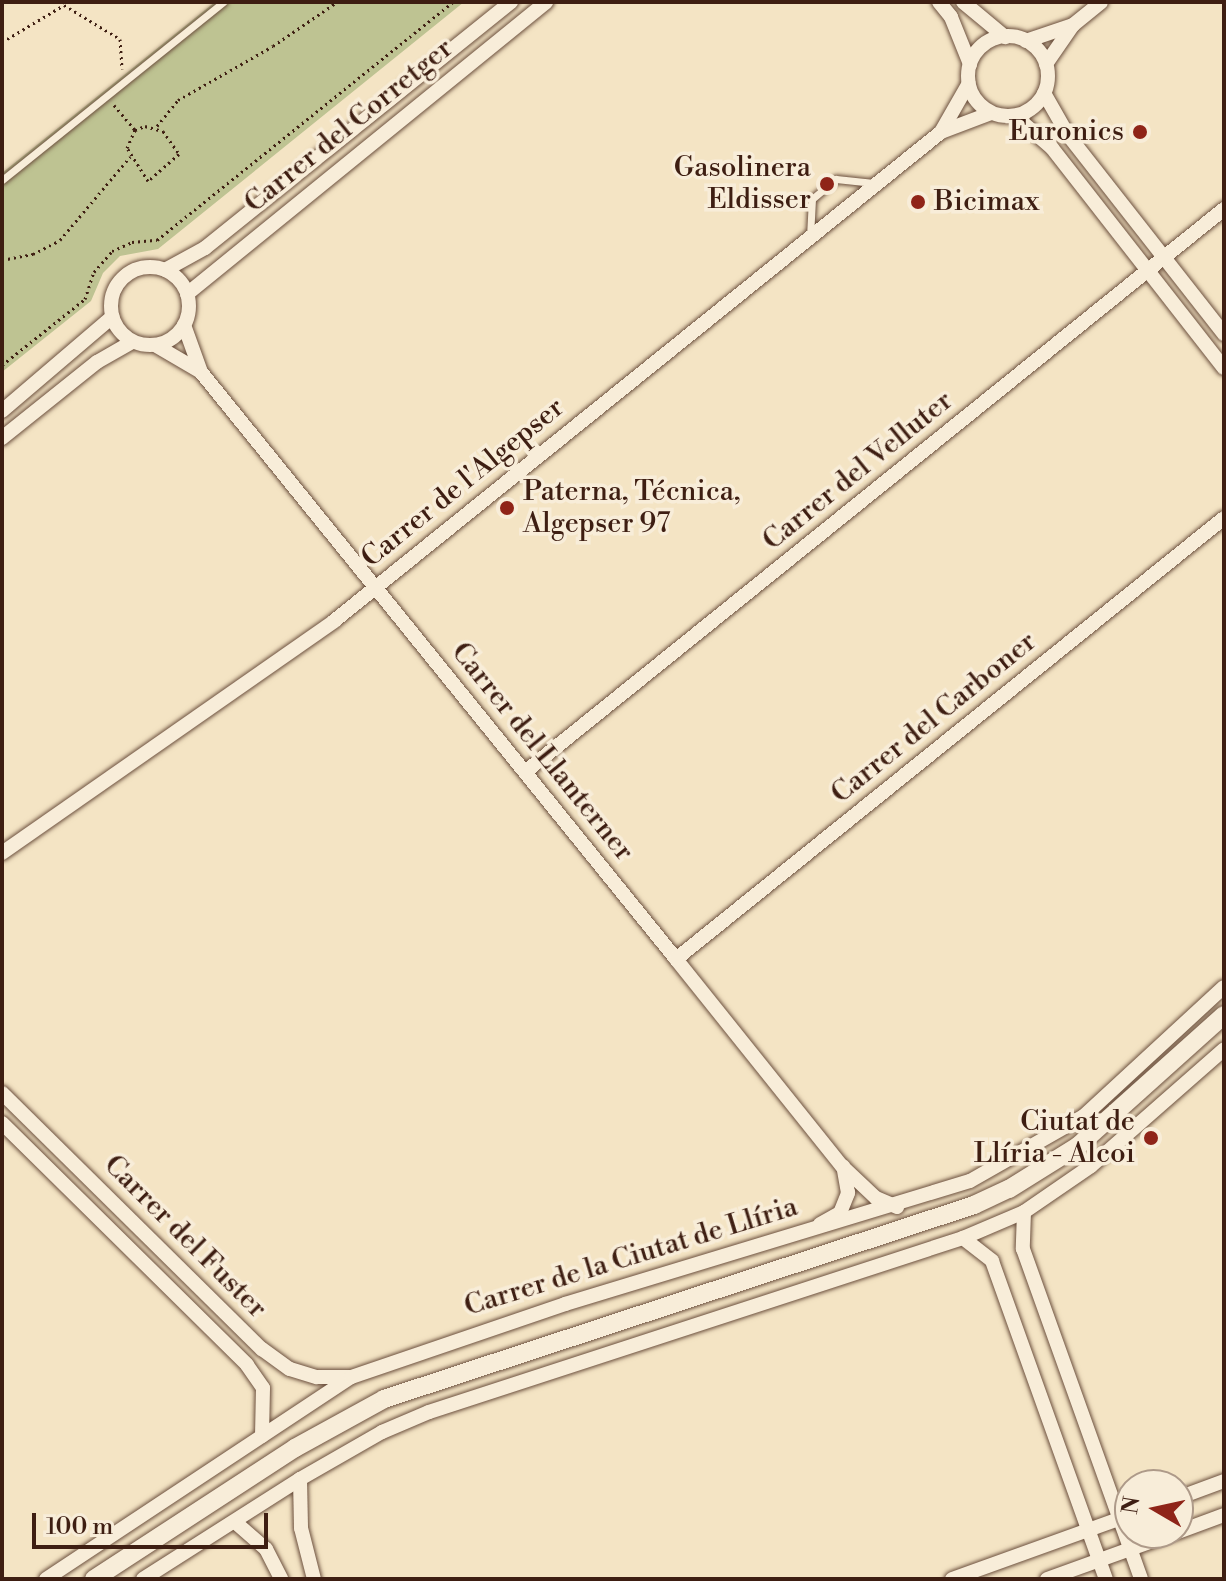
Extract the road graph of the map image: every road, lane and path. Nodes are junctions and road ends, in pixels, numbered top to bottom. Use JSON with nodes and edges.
{"nodes":[{"id":1,"x":223,"y":2,"type":"edge"},
{"id":2,"x":337,"y":2,"type":"edge"},
{"id":3,"x":453,"y":2,"type":"edge"},
{"id":4,"x":511,"y":2,"type":"edge"},
{"id":5,"x":546,"y":2,"type":"edge"},
{"id":6,"x":939,"y":2,"type":"edge"},
{"id":7,"x":963,"y":2,"type":"edge"},
{"id":8,"x":1101,"y":2,"type":"edge"},
{"id":9,"x":1073,"y":25,"type":"junction"},
{"id":10,"x":1005,"y":37,"type":"junction"},
{"id":11,"x":1026,"y":41,"type":"junction"},
{"id":12,"x":2,"y":42,"type":"edge"},
{"id":13,"x":970,"y":64,"type":"junction"},
{"id":14,"x":1046,"y":64,"type":"junction"},
{"id":15,"x":969,"y":83,"type":"junction"},
{"id":16,"x":1044,"y":93,"type":"junction"},
{"id":17,"x":107,"y":96,"type":"junction"},
{"id":18,"x":991,"y":113,"type":"junction"},
{"id":19,"x":1015,"y":116,"type":"junction"},
{"id":20,"x":157,"y":126,"type":"junction"},
{"id":21,"x":135,"y":130,"type":"junction"},
{"id":22,"x":941,"y":132,"type":"junction"},
{"id":23,"x":130,"y":157,"type":"junction"},
{"id":24,"x":2,"y":180,"type":"edge"},
{"id":25,"x":876,"y":184,"type":"junction"},
{"id":26,"x":1224,"y":209,"type":"edge"},
{"id":27,"x":810,"y":237,"type":"junction"},
{"id":28,"x":1164,"y":258,"type":"junction"},
{"id":29,"x":2,"y":260,"type":"edge"},
{"id":30,"x":165,"y":270,"type":"junction"},
{"id":31,"x":1148,"y":271,"type":"junction"},
{"id":32,"x":187,"y":294,"type":"junction"},
{"id":33,"x":112,"y":317,"type":"junction"},
{"id":34,"x":184,"y":325,"type":"junction"},
{"id":35,"x":1224,"y":334,"type":"edge"},
{"id":36,"x":132,"y":342,"type":"junction"},
{"id":37,"x":155,"y":345,"type":"junction"},
{"id":38,"x":2,"y":365,"type":"edge"},
{"id":39,"x":1224,"y":368,"type":"edge"},
{"id":40,"x":201,"y":372,"type":"junction"},
{"id":41,"x":2,"y":411,"type":"edge"},
{"id":42,"x":2,"y":438,"type":"edge"},
{"id":43,"x":1224,"y":518,"type":"edge"},
{"id":44,"x":375,"y":587,"type":"junction"},
{"id":45,"x":525,"y":772,"type":"junction"},
{"id":46,"x":2,"y":853,"type":"edge"},
{"id":47,"x":676,"y":959,"type":"junction"},
{"id":48,"x":1224,"y":987,"type":"edge"},
{"id":49,"x":1224,"y":1015,"type":"edge"},
{"id":50,"x":1224,"y":1049,"type":"edge"},
{"id":51,"x":2,"y":1093,"type":"edge"},
{"id":52,"x":2,"y":1123,"type":"edge"},
{"id":53,"x":842,"y":1166,"type":"junction"},
{"id":54,"x":897,"y":1207,"type":"junction"},
{"id":55,"x":1024,"y":1212,"type":"junction"},
{"id":56,"x":814,"y":1228,"type":"junction"},
{"id":57,"x":963,"y":1238,"type":"junction"},
{"id":58,"x":351,"y":1377,"type":"junction"},
{"id":59,"x":262,"y":1436,"type":"junction"},
{"id":60,"x":300,"y":1479,"type":"junction"},
{"id":61,"x":1224,"y":1481,"type":"edge"},
{"id":62,"x":1114,"y":1488,"type":"edge"},
{"id":63,"x":1194,"y":1492,"type":"edge"},
{"id":64,"x":1224,"y":1515,"type":"edge"},
{"id":65,"x":1114,"y":1521,"type":"edge"},
{"id":66,"x":235,"y":1522,"type":"junction"},
{"id":67,"x":1194,"y":1526,"type":"edge"},
{"id":68,"x":1090,"y":1530,"type":"junction"},
{"id":69,"x":1131,"y":1549,"type":"joint"},
{"id":70,"x":1100,"y":1560,"type":"junction"},
{"id":71,"x":46,"y":1579,"type":"edge"},
{"id":72,"x":94,"y":1579,"type":"edge"},
{"id":73,"x":143,"y":1579,"type":"edge"},
{"id":74,"x":281,"y":1579,"type":"edge"},
{"id":75,"x":314,"y":1579,"type":"edge"},
{"id":76,"x":952,"y":1579,"type":"edge"},
{"id":77,"x":1047,"y":1579,"type":"edge"},
{"id":78,"x":1106,"y":1579,"type":"edge"},
{"id":79,"x":1141,"y":1579,"type":"edge"}],
"edges":[{"from":1,"to":17,"type":"lane"},
{"from":2,"to":20,"type":"path"},
{"from":3,"to":38,"type":"path"},
{"from":4,"to":30,"type":"street","name":"Carrer del Corretger"},
{"from":5,"to":32,"type":"street","name":"Carrer del Corretger"},
{"from":6,"to":13,"type":"street"},
{"from":7,"to":10,"type":"street"},
{"from":8,"to":9,"type":"street"},
{"from":9,"to":11,"type":"street"},
{"from":9,"to":14,"type":"street"},
{"from":10,"to":11,"type":"street"},
{"from":10,"to":13,"type":"street"},
{"from":11,"to":14,"type":"street"},
{"from":12,"to":17,"type":"path"},
{"from":13,"to":15,"type":"street"},
{"from":14,"to":16,"type":"street"},
{"from":15,"to":18,"type":"street"},
{"from":15,"to":22,"type":"street"},
{"from":16,"to":19,"type":"street"},
{"from":16,"to":28,"type":"street"},
{"from":17,"to":21,"type":"path"},
{"from":17,"to":24,"type":"lane"},
{"from":18,"to":19,"type":"street"},
{"from":18,"to":22,"type":"street"},
{"from":19,"to":31,"type":"street"},
{"from":20,"to":21,"type":"path"},
{"from":20,"to":23,"type":"path"},
{"from":21,"to":23,"type":"path"},
{"from":22,"to":25,"type":"street","name":"Carrer de l'Algepser"},
{"from":23,"to":29,"type":"path"},
{"from":25,"to":27,"type":"street","name":"Carrer de l'Algepser"},
{"from":25,"to":27,"type":"lane"},
{"from":26,"to":28,"type":"street","name":"Carrer del Velluter"},
{"from":27,"to":44,"type":"street","name":"Carrer de l'Algepser"},
{"from":28,"to":31,"type":"street","name":"Carrer del Velluter"},
{"from":28,"to":35,"type":"street"},
{"from":30,"to":32,"type":"street"},
{"from":30,"to":33,"type":"street"},
{"from":31,"to":39,"type":"street"},
{"from":31,"to":45,"type":"street","name":"Carrer del Velluter"},
{"from":32,"to":34,"type":"street"},
{"from":33,"to":36,"type":"street"},
{"from":33,"to":41,"type":"street"},
{"from":34,"to":37,"type":"street"},
{"from":34,"to":40,"type":"street","name":"Carrer del Llanterner"},
{"from":36,"to":37,"type":"street"},
{"from":36,"to":42,"type":"street"},
{"from":37,"to":40,"type":"street","name":"Carrer del Llanterner"},
{"from":40,"to":44,"type":"street","name":"Carrer del Llanterner"},
{"from":43,"to":47,"type":"street","name":"Carrer del Carboner"},
{"from":44,"to":45,"type":"street","name":"Carrer del Llanterner"},
{"from":44,"to":46,"type":"street","name":"Carrer de l'Algepser"},
{"from":45,"to":47,"type":"street","name":"Carrer del Llanterner"},
{"from":47,"to":53,"type":"street","name":"Carrer del Llanterner"},
{"from":48,"to":54,"type":"street","name":"Carrer de la Ciutat de Llíria"},
{"from":49,"to":72,"type":"street","name":"Carrer de la Ciutat de Llíria"},
{"from":50,"to":55,"type":"street"},
{"from":51,"to":58,"type":"street","name":"Carrer del Fuster"},
{"from":52,"to":59,"type":"street","name":"Carrer del Fuster"},
{"from":53,"to":54,"type":"street","name":"Carrer del Llanterner"},
{"from":53,"to":56,"type":"street"},
{"from":54,"to":56,"type":"street","name":"Carrer de la Ciutat de Llíria"},
{"from":55,"to":57,"type":"street"},
{"from":55,"to":62,"type":"street"},
{"from":56,"to":58,"type":"street","name":"Carrer de la Ciutat de Llíria"},
{"from":57,"to":60,"type":"street"},
{"from":57,"to":68,"type":"street"},
{"from":58,"to":59,"type":"street","name":"Carrer de la Ciutat de Llíria"},
{"from":59,"to":71,"type":"street","name":"Carrer de la Ciutat de Llíria"},
{"from":60,"to":66,"type":"street"},
{"from":60,"to":75,"type":"street"},
{"from":61,"to":63,"type":"street"},
{"from":64,"to":67,"type":"street"},
{"from":65,"to":68,"type":"street"},
{"from":66,"to":73,"type":"street"},
{"from":66,"to":74,"type":"street"},
{"from":68,"to":70,"type":"street"},
{"from":68,"to":76,"type":"street"},
{"from":69,"to":70,"type":"street"},
{"from":69,"to":79,"type":"street"},
{"from":70,"to":77,"type":"street"},
{"from":70,"to":78,"type":"street"}]}
